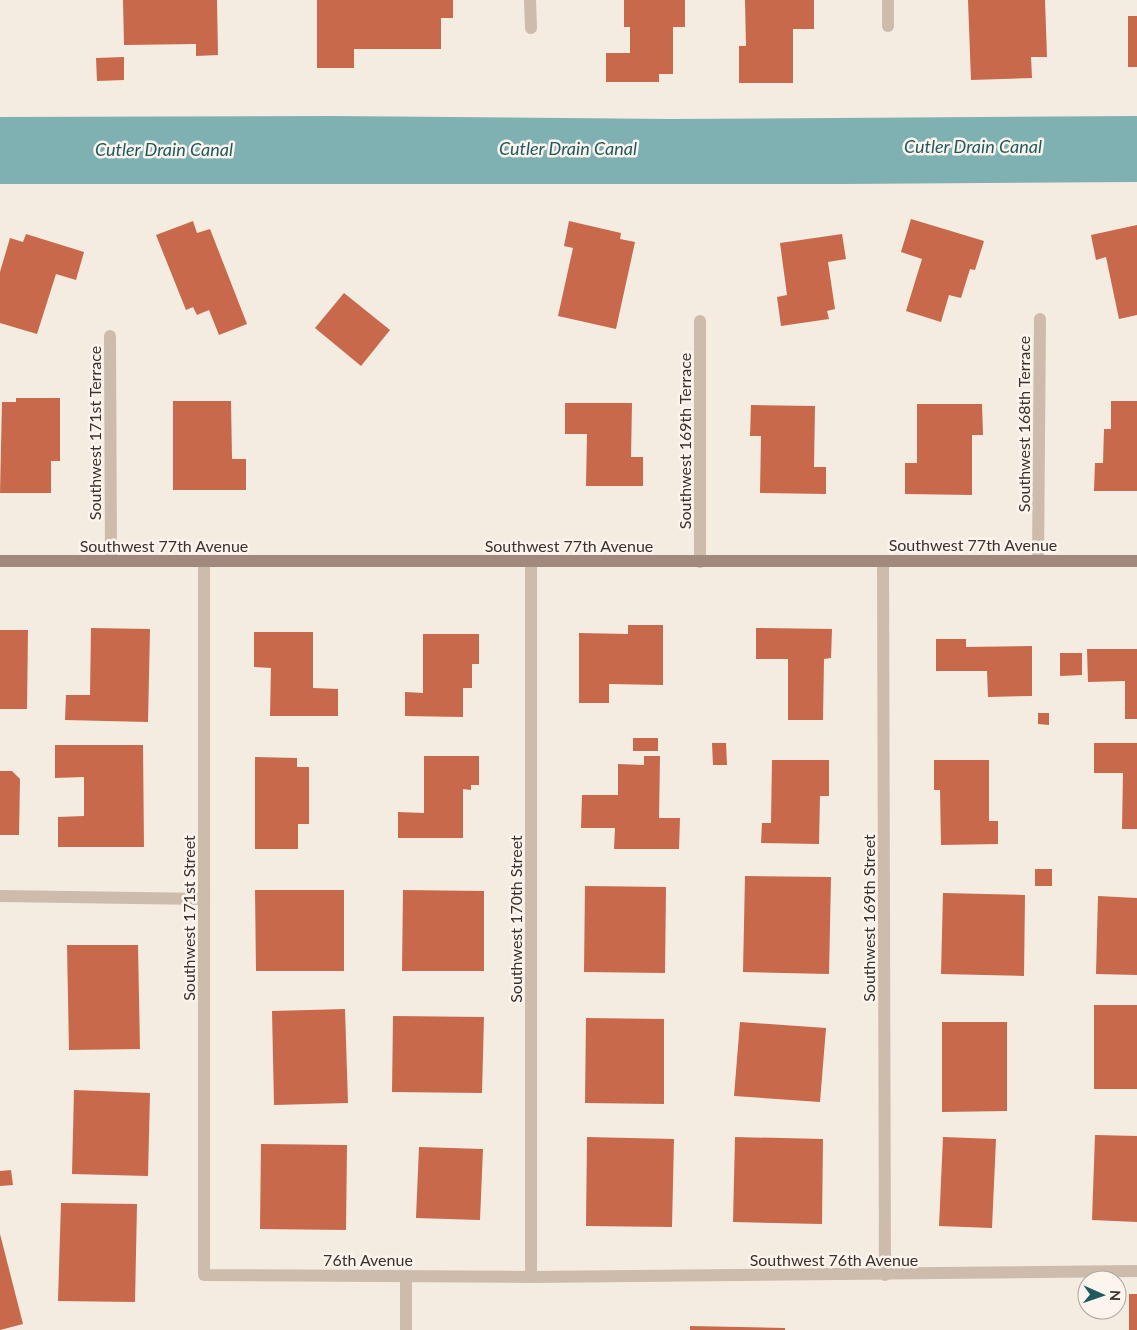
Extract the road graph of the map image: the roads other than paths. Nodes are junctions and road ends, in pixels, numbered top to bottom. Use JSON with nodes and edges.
{"nodes":[{"id":1,"x":530,"y":0,"type":"edge"},
{"id":2,"x":888,"y":0,"type":"edge"},
{"id":3,"x":888,"y":26,"type":"dead end"},
{"id":4,"x":531,"y":28,"type":"dead end"},
{"id":5,"x":1040,"y":319,"type":"dead end"},
{"id":6,"x":700,"y":321,"type":"dead end"},
{"id":7,"x":110,"y":336,"type":"dead end"},
{"id":8,"x":1038,"y":560,"type":"junction"},
{"id":9,"x":0,"y":561,"type":"edge"},
{"id":10,"x":111,"y":561,"type":"junction"},
{"id":11,"x":531,"y":561,"type":"junction"},
{"id":12,"x":883,"y":561,"type":"junction"},
{"id":13,"x":1137,"y":561,"type":"edge"},
{"id":14,"x":204,"y":562,"type":"junction"},
{"id":15,"x":700,"y":562,"type":"junction"},
{"id":16,"x":0,"y":896,"type":"edge"},
{"id":17,"x":204,"y":898,"type":"junction"},
{"id":18,"x":1137,"y":1271,"type":"edge"},
{"id":19,"x":204,"y":1275,"type":"joint"},
{"id":20,"x":885,"y":1275,"type":"junction"},
{"id":21,"x":406,"y":1276,"type":"junction"},
{"id":22,"x":531,"y":1277,"type":"junction"},
{"id":23,"x":406,"y":1330,"type":"edge"}],
"edges":[{"from":1,"to":4,"type":"street"},
{"from":2,"to":3,"type":"street"},
{"from":5,"to":8,"type":"street","name":"Southwest 168th Terrace"},
{"from":6,"to":15,"type":"street","name":"Southwest 169th Terrace"},
{"from":7,"to":10,"type":"street","name":"Southwest 171st Terrace"},
{"from":8,"to":12,"type":"street","name":"Southwest 77th Avenue"},
{"from":8,"to":13,"type":"street","name":"Southwest 77th Avenue"},
{"from":9,"to":10,"type":"street","name":"Southwest 77th Avenue"},
{"from":10,"to":14,"type":"street","name":"Southwest 77th Avenue"},
{"from":11,"to":14,"type":"street","name":"Southwest 77th Avenue"},
{"from":11,"to":15,"type":"street","name":"Southwest 77th Avenue"},
{"from":11,"to":22,"type":"street","name":"Southwest 170th Street"},
{"from":12,"to":15,"type":"street","name":"Southwest 77th Avenue"},
{"from":12,"to":20,"type":"street","name":"Southwest 169th Street"},
{"from":14,"to":17,"type":"street","name":"Southwest 171st Street"},
{"from":16,"to":17,"type":"street"},
{"from":17,"to":19,"type":"street","name":"Southwest 171st Street"},
{"from":18,"to":20,"type":"street","name":"Southwest 76th Avenue"},
{"from":19,"to":21,"type":"street","name":"76th Avenue"},
{"from":20,"to":22,"type":"street","name":"Southwest 76th Avenue"},
{"from":21,"to":22,"type":"street","name":"76th Avenue"},
{"from":21,"to":23,"type":"street"}]}
